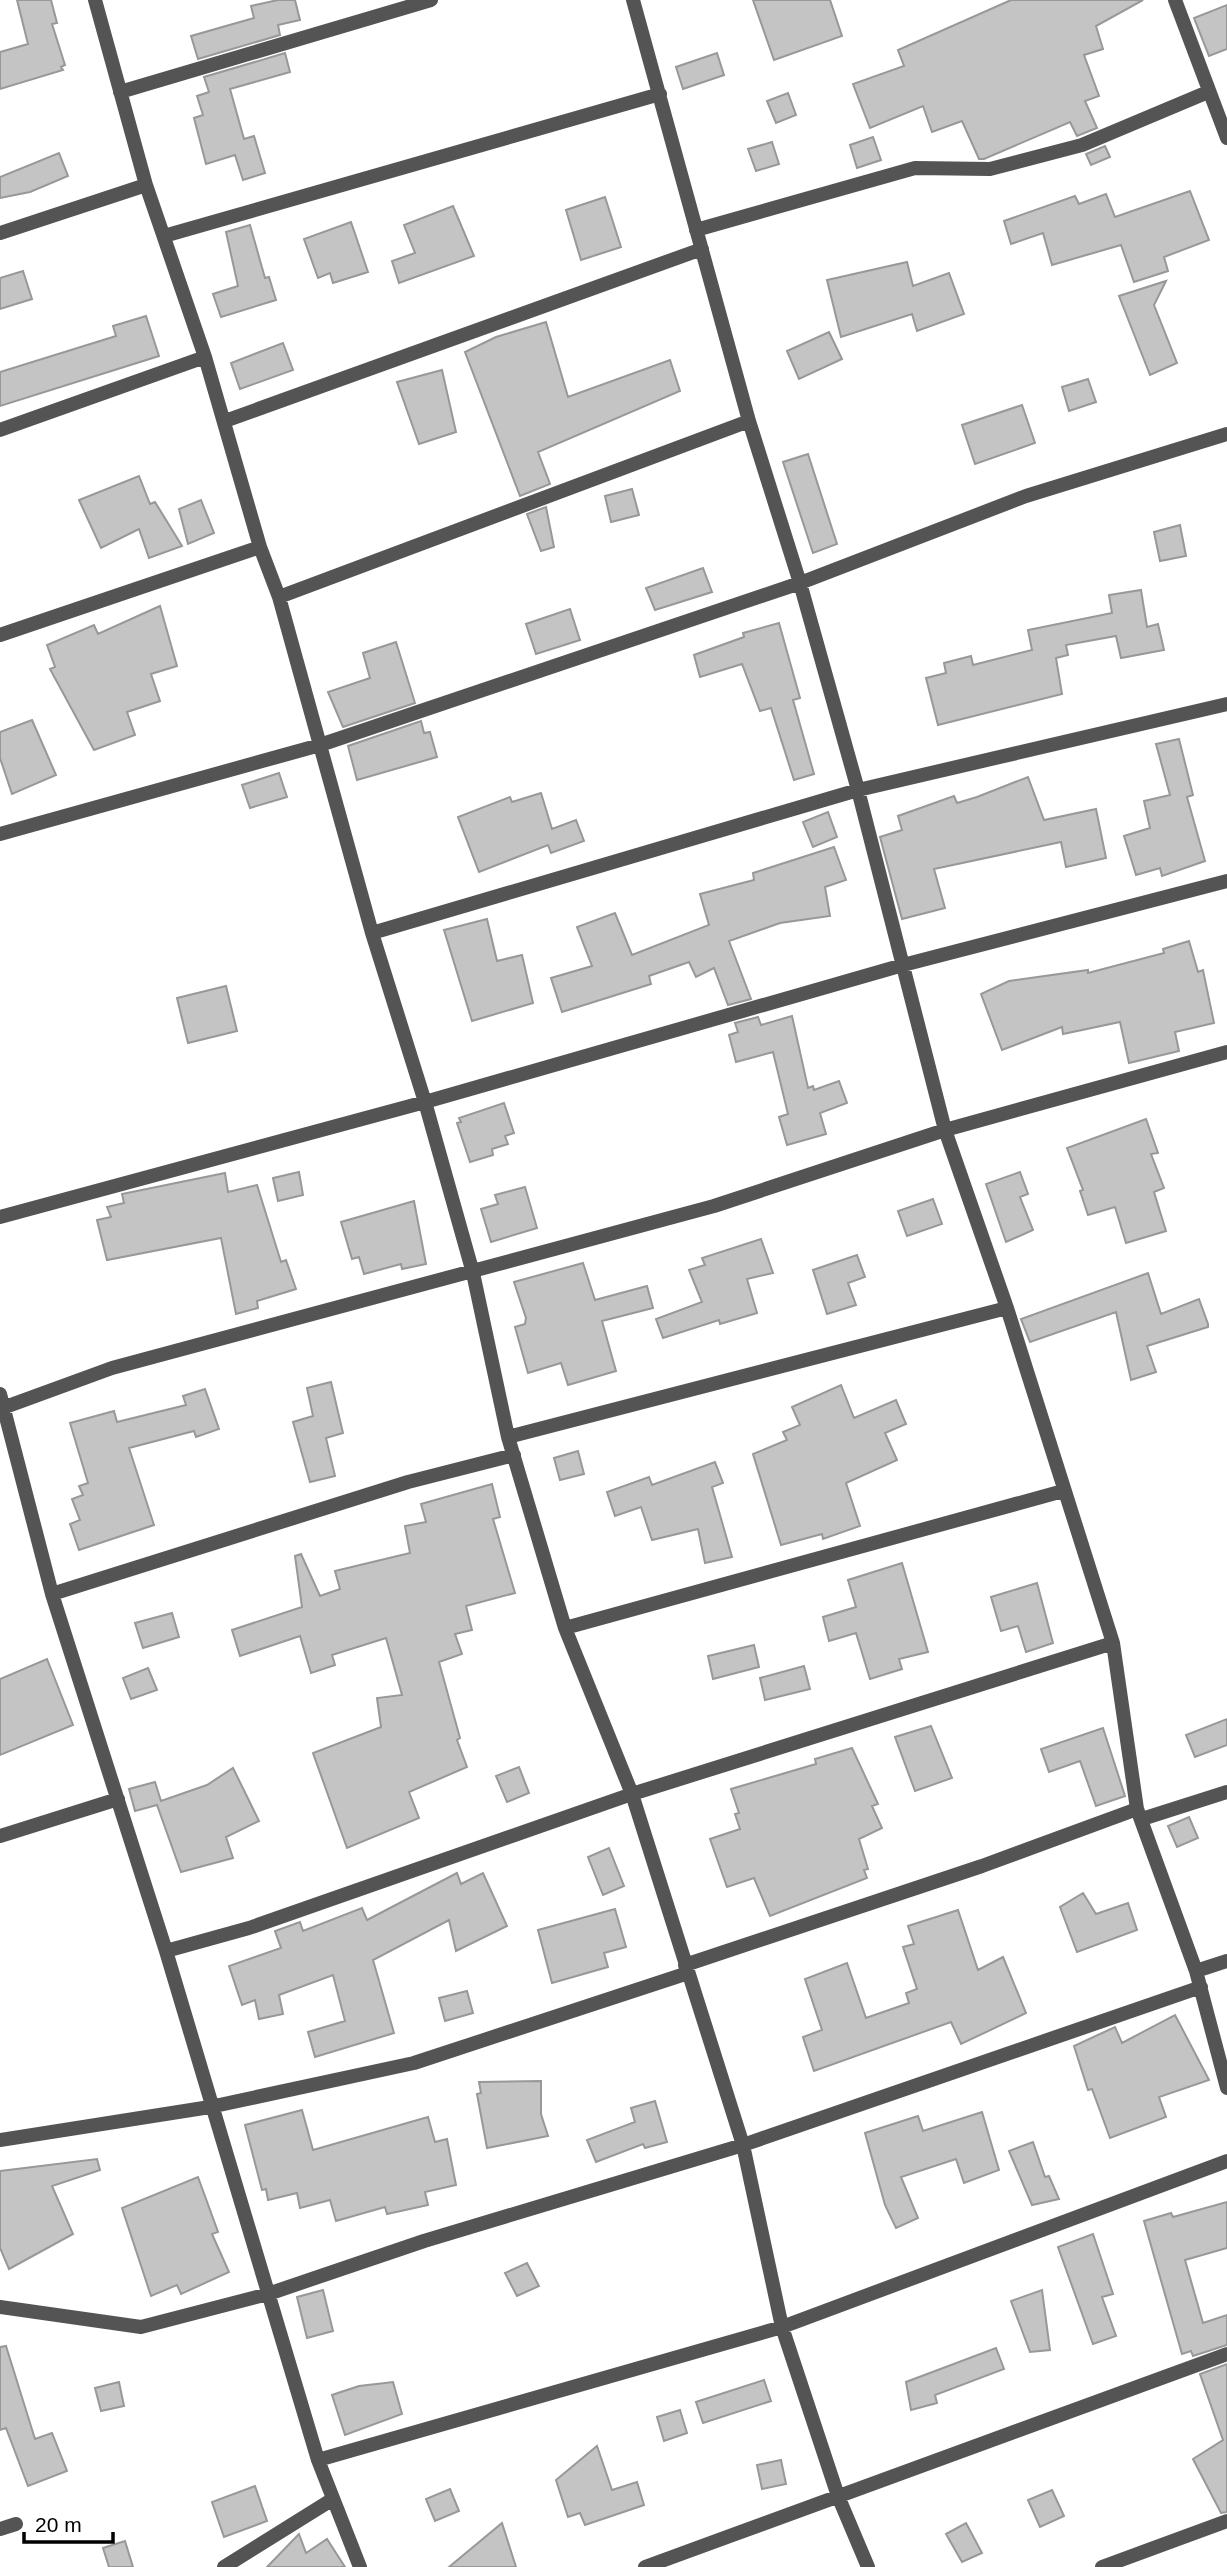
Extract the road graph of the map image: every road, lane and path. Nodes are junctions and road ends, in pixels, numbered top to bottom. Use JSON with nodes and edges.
{"nodes":[{"id":1,"x":95,"y":0,"type":"edge"},
{"id":2,"x":431,"y":0,"type":"edge"},
{"id":3,"x":633,"y":0,"type":"edge"},
{"id":4,"x":1175,"y":0,"type":"edge"},
{"id":5,"x":120,"y":92,"type":"junction"},
{"id":6,"x":1208,"y":92,"type":"junction"},
{"id":7,"x":660,"y":94,"type":"junction"},
{"id":8,"x":1227,"y":138,"type":"edge"},
{"id":9,"x":146,"y":185,"type":"junction"},
{"id":10,"x":696,"y":230,"type":"junction"},
{"id":11,"x":0,"y":233,"type":"edge"},
{"id":12,"x":164,"y":236,"type":"junction"},
{"id":13,"x":702,"y":249,"type":"junction"},
{"id":14,"x":205,"y":357,"type":"junction"},
{"id":15,"x":225,"y":421,"type":"junction"},
{"id":16,"x":749,"y":421,"type":"junction"},
{"id":17,"x":0,"y":430,"type":"edge"},
{"id":18,"x":1227,"y":435,"type":"edge"},
{"id":19,"x":260,"y":547,"type":"junction"},
{"id":20,"x":800,"y":583,"type":"junction"},
{"id":21,"x":279,"y":597,"type":"junction"},
{"id":22,"x":0,"y":635,"type":"edge"},
{"id":23,"x":1227,"y":704,"type":"edge"},
{"id":24,"x":320,"y":745,"type":"junction"},
{"id":25,"x":858,"y":790,"type":"junction"},
{"id":26,"x":0,"y":834,"type":"edge"},
{"id":27,"x":1227,"y":881,"type":"edge"},
{"id":28,"x":372,"y":933,"type":"junction"},
{"id":29,"x":903,"y":965,"type":"junction"},
{"id":30,"x":1227,"y":1052,"type":"edge"},
{"id":31,"x":425,"y":1102,"type":"junction"},
{"id":32,"x":945,"y":1130,"type":"junction"},
{"id":33,"x":0,"y":1217,"type":"edge"},
{"id":34,"x":473,"y":1273,"type":"junction"},
{"id":35,"x":1007,"y":1308,"type":"junction"},
{"id":36,"x":1,"y":1404,"type":"edge"},
{"id":37,"x":508,"y":1437,"type":"junction"},
{"id":38,"x":514,"y":1455,"type":"junction"},
{"id":39,"x":1063,"y":1491,"type":"junction"},
{"id":40,"x":52,"y":1594,"type":"junction"},
{"id":41,"x":565,"y":1628,"type":"junction"},
{"id":42,"x":1113,"y":1643,"type":"junction"},
{"id":43,"x":1227,"y":1792,"type":"edge"},
{"id":44,"x":632,"y":1794,"type":"junction"},
{"id":45,"x":118,"y":1799,"type":"junction"},
{"id":46,"x":1139,"y":1814,"type":"junction"},
{"id":47,"x":0,"y":1836,"type":"edge"},
{"id":48,"x":166,"y":1951,"type":"junction"},
{"id":49,"x":1227,"y":1961,"type":"edge"},
{"id":50,"x":687,"y":1969,"type":"junction"},
{"id":51,"x":1196,"y":1971,"type":"junction"},
{"id":52,"x":1201,"y":1987,"type":"junction"},
{"id":53,"x":1227,"y":2088,"type":"edge"},
{"id":54,"x":210,"y":2107,"type":"junction"},
{"id":55,"x":0,"y":2140,"type":"edge"},
{"id":56,"x":743,"y":2145,"type":"junction"},
{"id":57,"x":1227,"y":2161,"type":"edge"},
{"id":58,"x":268,"y":2294,"type":"junction"},
{"id":59,"x":0,"y":2307,"type":"edge"},
{"id":60,"x":782,"y":2327,"type":"junction"},
{"id":61,"x":1227,"y":2354,"type":"edge"},
{"id":62,"x":318,"y":2460,"type":"junction"},
{"id":63,"x":838,"y":2496,"type":"junction"},
{"id":64,"x":333,"y":2499,"type":"junction"},
{"id":65,"x":1227,"y":2521,"type":"edge"},
{"id":66,"x":16,"y":2524,"type":"dead end"},
{"id":67,"x":0,"y":2529,"type":"edge"},
{"id":68,"x":224,"y":2567,"type":"edge"},
{"id":69,"x":360,"y":2567,"type":"edge"},
{"id":70,"x":645,"y":2567,"type":"edge"},
{"id":71,"x":868,"y":2567,"type":"edge"},
{"id":72,"x":1102,"y":2567,"type":"edge"}],
"edges":[{"from":1,"to":5,"type":"street"},
{"from":2,"to":5,"type":"street"},
{"from":3,"to":7,"type":"street"},
{"from":4,"to":6,"type":"street"},
{"from":5,"to":9,"type":"street"},
{"from":6,"to":8,"type":"street"},
{"from":6,"to":10,"type":"street"},
{"from":7,"to":10,"type":"street"},
{"from":7,"to":12,"type":"street"},
{"from":9,"to":11,"type":"street"},
{"from":9,"to":12,"type":"street"},
{"from":10,"to":13,"type":"street"},
{"from":12,"to":14,"type":"street"},
{"from":13,"to":15,"type":"street"},
{"from":13,"to":16,"type":"street"},
{"from":14,"to":15,"type":"street"},
{"from":14,"to":17,"type":"street"},
{"from":15,"to":19,"type":"street"},
{"from":16,"to":20,"type":"street"},
{"from":16,"to":21,"type":"street"},
{"from":18,"to":20,"type":"street"},
{"from":19,"to":21,"type":"street"},
{"from":19,"to":22,"type":"street"},
{"from":20,"to":24,"type":"street"},
{"from":20,"to":25,"type":"street"},
{"from":21,"to":24,"type":"street"},
{"from":23,"to":25,"type":"street"},
{"from":24,"to":26,"type":"street"},
{"from":24,"to":28,"type":"street"},
{"from":25,"to":28,"type":"street"},
{"from":25,"to":29,"type":"street"},
{"from":27,"to":29,"type":"street"},
{"from":28,"to":31,"type":"street"},
{"from":29,"to":31,"type":"street"},
{"from":29,"to":32,"type":"street"},
{"from":30,"to":32,"type":"street"},
{"from":31,"to":33,"type":"street"},
{"from":31,"to":34,"type":"street"},
{"from":32,"to":34,"type":"street"},
{"from":32,"to":35,"type":"street"},
{"from":34,"to":36,"type":"street"},
{"from":34,"to":37,"type":"street"},
{"from":35,"to":37,"type":"street"},
{"from":35,"to":39,"type":"street"},
{"from":36,"to":40,"type":"street"},
{"from":37,"to":38,"type":"street"},
{"from":38,"to":40,"type":"street"},
{"from":38,"to":41,"type":"street"},
{"from":39,"to":41,"type":"street"},
{"from":39,"to":42,"type":"street"},
{"from":40,"to":45,"type":"street"},
{"from":41,"to":44,"type":"street"},
{"from":42,"to":44,"type":"street"},
{"from":42,"to":46,"type":"street"},
{"from":43,"to":46,"type":"street"},
{"from":44,"to":48,"type":"street"},
{"from":44,"to":50,"type":"street"},
{"from":45,"to":47,"type":"street"},
{"from":45,"to":48,"type":"street"},
{"from":46,"to":50,"type":"street"},
{"from":46,"to":51,"type":"street"},
{"from":48,"to":54,"type":"street"},
{"from":49,"to":51,"type":"street"},
{"from":50,"to":54,"type":"street"},
{"from":50,"to":56,"type":"street"},
{"from":51,"to":52,"type":"street"},
{"from":52,"to":53,"type":"street"},
{"from":52,"to":56,"type":"street"},
{"from":54,"to":55,"type":"street"},
{"from":54,"to":58,"type":"street"},
{"from":56,"to":58,"type":"street"},
{"from":56,"to":60,"type":"street"},
{"from":57,"to":60,"type":"street"},
{"from":58,"to":59,"type":"street"},
{"from":58,"to":62,"type":"street"},
{"from":60,"to":62,"type":"street"},
{"from":60,"to":63,"type":"street"},
{"from":61,"to":63,"type":"street"},
{"from":62,"to":64,"type":"street"},
{"from":63,"to":70,"type":"street"},
{"from":63,"to":71,"type":"street"},
{"from":64,"to":68,"type":"street"},
{"from":64,"to":69,"type":"street"},
{"from":65,"to":72,"type":"street"},
{"from":66,"to":67,"type":"street"}]}
